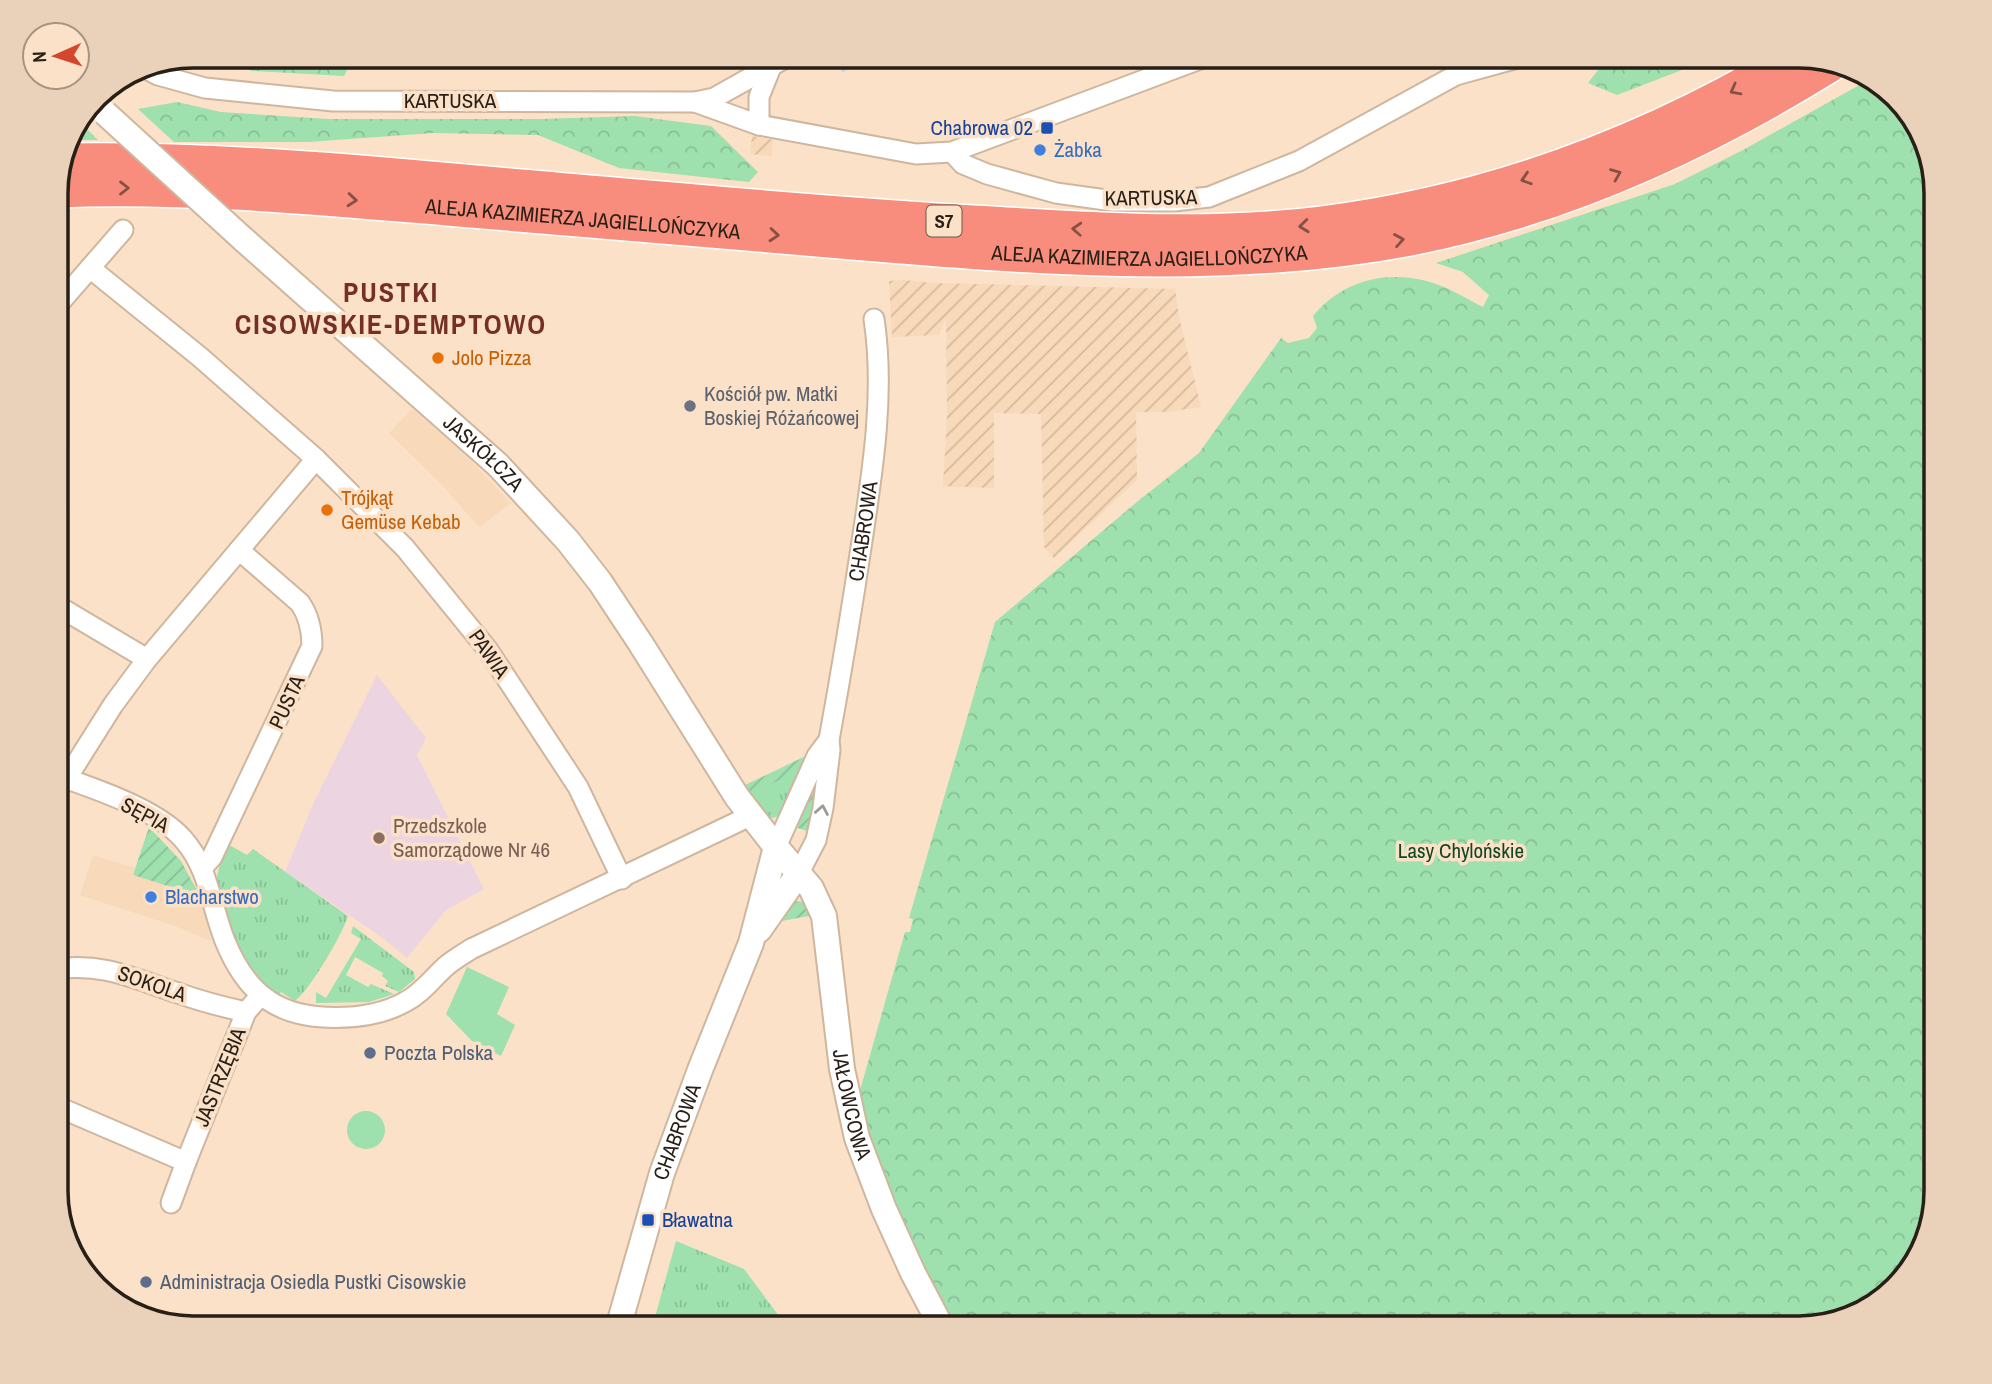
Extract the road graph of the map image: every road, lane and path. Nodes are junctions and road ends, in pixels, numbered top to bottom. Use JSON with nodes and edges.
{"nodes":[{"id":1,"x":1175,"y":68,"type":"edge"},
{"id":2,"x":1481,"y":68,"type":"edge"},
{"id":3,"x":1774,"y":68,"type":"edge"},
{"id":4,"x":768,"y":69,"type":"edge"},
{"id":5,"x":770,"y":69,"type":"edge"},
{"id":6,"x":1819,"y":71,"type":"edge"},
{"id":7,"x":157,"y":74,"type":"edge"},
{"id":8,"x":695,"y":103,"type":"junction"},
{"id":9,"x":101,"y":109,"type":"edge"},
{"id":10,"x":759,"y":125,"type":"junction"},
{"id":11,"x":952,"y":152,"type":"junction"},
{"id":12,"x":73,"y":161,"type":"edge"},
{"id":13,"x":69,"y":189,"type":"edge"},
{"id":14,"x":123,"y":230,"type":"dead end"},
{"id":15,"x":90,"y":268,"type":"junction"},
{"id":16,"x":69,"y":292,"type":"edge"},
{"id":17,"x":874,"y":319,"type":"dead end"},
{"id":18,"x":316,"y":459,"type":"junction"},
{"id":19,"x":239,"y":550,"type":"junction"},
{"id":20,"x":69,"y":613,"type":"edge"},
{"id":21,"x":147,"y":659,"type":"junction"},
{"id":22,"x":829,"y":740,"type":"junction"},
{"id":23,"x":69,"y":766,"type":"edge"},
{"id":24,"x":69,"y":779,"type":"edge"},
{"id":25,"x":750,"y":816,"type":"junction"},
{"id":26,"x":776,"y":847,"type":"junction"},
{"id":27,"x":202,"y":868,"type":"junction"},
{"id":28,"x":799,"y":873,"type":"junction"},
{"id":29,"x":622,"y":879,"type":"junction"},
{"id":30,"x":751,"y":943,"type":"junction"},
{"id":31,"x":69,"y":967,"type":"edge"},
{"id":32,"x":261,"y":995,"type":"junction"},
{"id":33,"x":246,"y":1012,"type":"junction"},
{"id":34,"x":69,"y":1112,"type":"edge"},
{"id":35,"x":186,"y":1162,"type":"junction"},
{"id":36,"x":171,"y":1203,"type":"dead end"},
{"id":37,"x":621,"y":1316,"type":"edge"},
{"id":38,"x":936,"y":1316,"type":"edge"}],
"edges":[{"from":1,"to":11,"type":"street"},
{"from":2,"to":11,"type":"street","name":"KARTUSKA"},
{"from":3,"to":12,"type":"highway","name":"ALEJA KAZIMIERZA JAGIELLOŃCZYKA","number":"S7","one_way":true},
{"from":4,"to":8,"type":"street"},
{"from":5,"to":10,"type":"street"},
{"from":13,"to":6,"type":"highway","name":"ALEJA KAZIMIERZA JAGIELLOŃCZYKA","number":"S7","one_way":true},
{"from":7,"to":8,"type":"street","name":"KARTUSKA"},
{"from":8,"to":10,"type":"street","name":"KARTUSKA"},
{"from":9,"to":25,"type":"street","name":"JASKÓŁCZA","bridge":true},
{"from":10,"to":11,"type":"street","name":"KARTUSKA"},
{"from":14,"to":15,"type":"street"},
{"from":15,"to":16,"type":"street"},
{"from":15,"to":18,"type":"street","name":"PAWIA"},
{"from":17,"to":22,"type":"street","name":"CHABROWA"},
{"from":18,"to":19,"type":"street"},
{"from":18,"to":29,"type":"street","name":"PAWIA"},
{"from":19,"to":21,"type":"street"},
{"from":19,"to":27,"type":"street","name":"PUSTA"},
{"from":20,"to":21,"type":"street"},
{"from":21,"to":23,"type":"street"},
{"from":22,"to":26,"type":"street","name":"CHABROWA"},
{"from":28,"to":22,"type":"street","name":"CHABROWA","one_way":true},
{"from":24,"to":27,"type":"street","name":"SĘPIA"},
{"from":25,"to":26,"type":"street","name":"JASKÓŁCZA"},
{"from":25,"to":29,"type":"street"},
{"from":26,"to":28,"type":"street","name":"JASKÓŁCZA"},
{"from":26,"to":30,"type":"street","name":"CHABROWA"},
{"from":27,"to":32,"type":"street","name":"SĘPIA"},
{"from":28,"to":30,"type":"street","name":"CHABROWA"},
{"from":28,"to":38,"type":"street","name":"JAŁOWCOWA"},
{"from":29,"to":32,"type":"street"},
{"from":30,"to":37,"type":"street","name":"CHABROWA"},
{"from":31,"to":33,"type":"street","name":"SOKOLA"},
{"from":32,"to":33,"type":"street","name":"JASTRZĘBIA"},
{"from":33,"to":35,"type":"street","name":"JASTRZĘBIA"},
{"from":34,"to":35,"type":"street"},
{"from":35,"to":36,"type":"street","name":"JASTRZĘBIA"}]}
